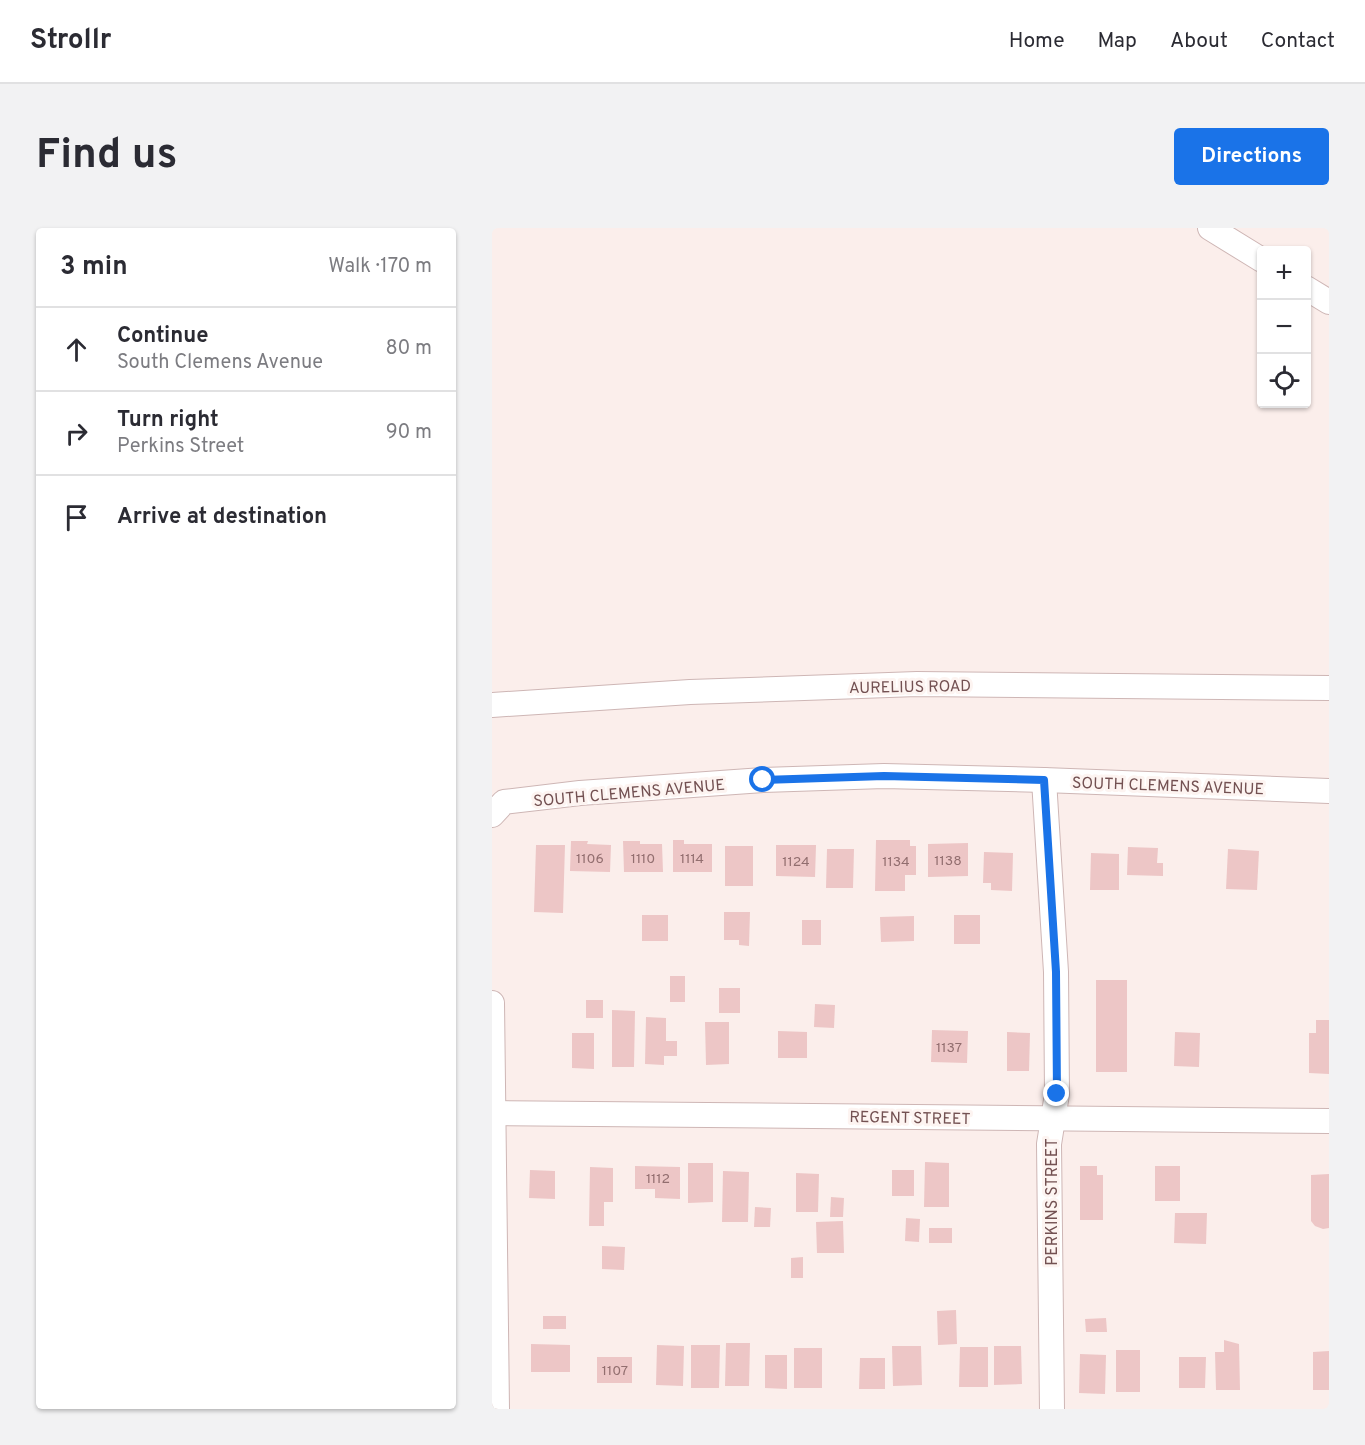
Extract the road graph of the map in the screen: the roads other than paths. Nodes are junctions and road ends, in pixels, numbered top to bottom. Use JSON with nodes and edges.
{"nodes":[{"id":1,"x":1210,"y":228,"type":"edge"},
{"id":2,"x":1257,"y":257,"type":"edge"},
{"id":3,"x":1311,"y":291,"type":"edge"},
{"id":4,"x":1329,"y":302,"type":"edge"},
{"id":5,"x":1329,"y":688,"type":"edge"},
{"id":6,"x":492,"y":705,"type":"edge"},
{"id":7,"x":1044,"y":780,"type":"junction"},
{"id":8,"x":1329,"y":791,"type":"edge"},
{"id":9,"x":498,"y":809,"type":"edge"},
{"id":10,"x":492,"y":1003,"type":"edge"},
{"id":11,"x":493,"y":1113,"type":"edge"},
{"id":12,"x":1053,"y":1119,"type":"junction"},
{"id":13,"x":1329,"y":1121,"type":"edge"},
{"id":14,"x":497,"y":1409,"type":"edge"},
{"id":15,"x":1052,"y":1409,"type":"edge"}],
"edges":[{"from":1,"to":2,"type":"street"},
{"from":3,"to":4,"type":"street"},
{"from":5,"to":6,"type":"street","name":"AURELIUS ROAD"},
{"from":7,"to":8,"type":"street","name":"SOUTH CLEMENS AVENUE"},
{"from":7,"to":9,"type":"street","name":"SOUTH CLEMENS AVENUE"},
{"from":7,"to":12,"type":"street","name":"PERKINS STREET"},
{"from":10,"to":11,"type":"street"},
{"from":11,"to":12,"type":"street","name":"REGENT STREET"},
{"from":11,"to":14,"type":"street"},
{"from":12,"to":13,"type":"street","name":"REGENT STREET"},
{"from":12,"to":15,"type":"street","name":"PERKINS STREET"}]}
